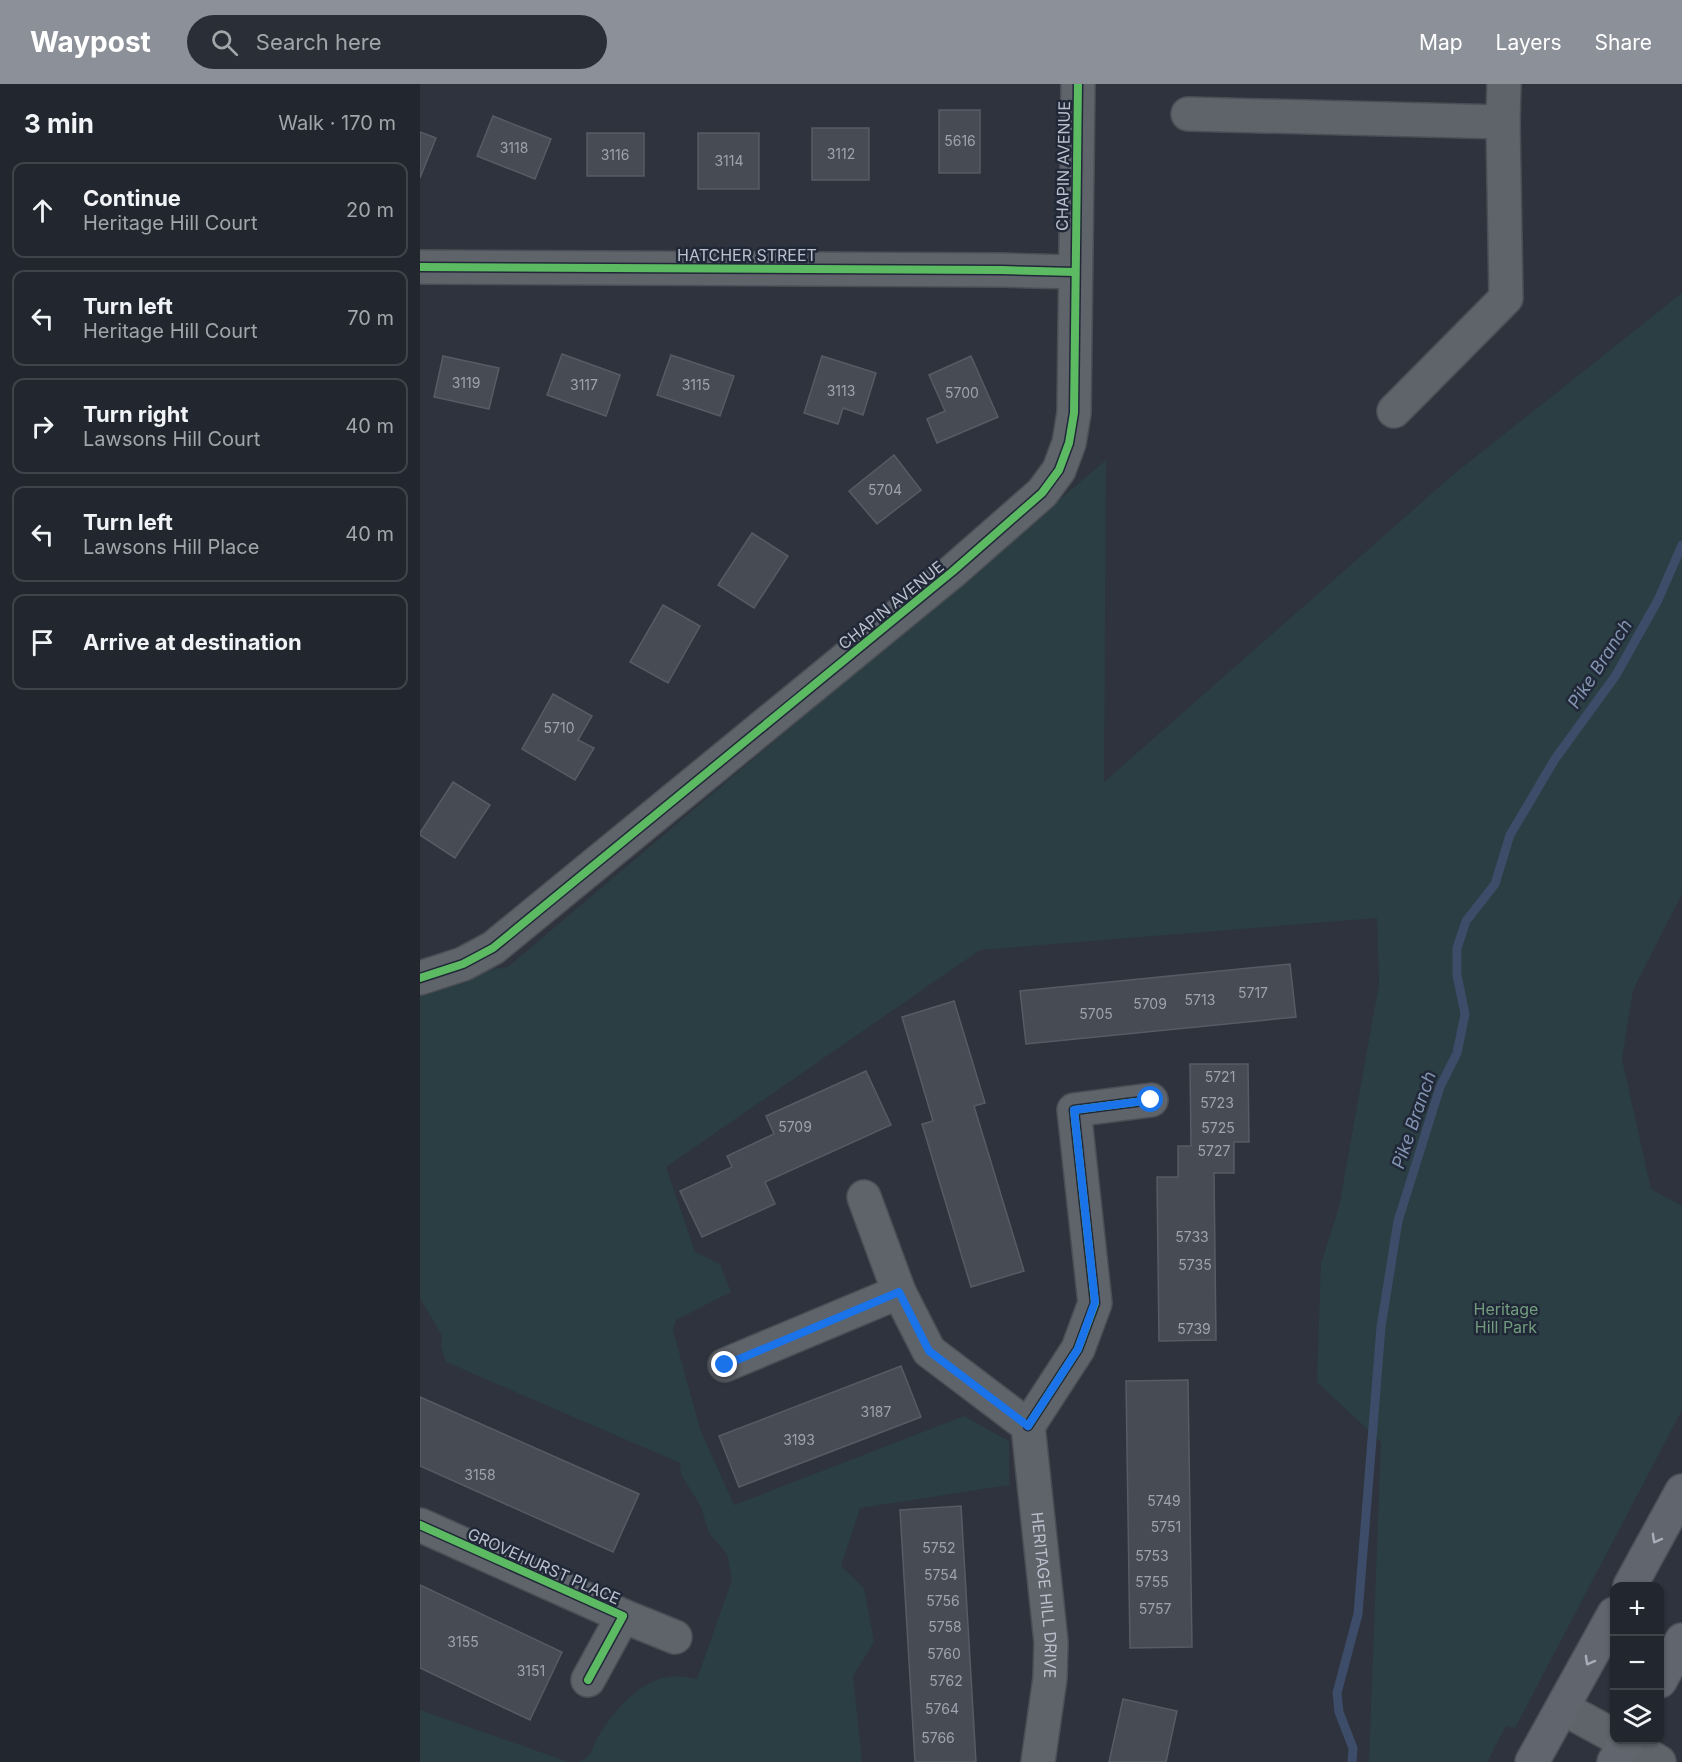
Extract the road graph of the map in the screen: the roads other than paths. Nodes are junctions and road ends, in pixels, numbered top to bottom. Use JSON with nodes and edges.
{"nodes":[{"id":1,"x":1078,"y":84,"type":"edge"},
{"id":2,"x":1504,"y":84,"type":"edge"},
{"id":3,"x":1188,"y":114,"type":"dead end"},
{"id":4,"x":1503,"y":122,"type":"junction"},
{"id":5,"x":420,"y":267,"type":"edge"},
{"id":6,"x":1075,"y":272,"type":"junction"},
{"id":7,"x":1394,"y":411,"type":"dead end"},
{"id":8,"x":420,"y":978,"type":"edge"},
{"id":9,"x":1151,"y":1100,"type":"dead end"},
{"id":10,"x":864,"y":1197,"type":"dead end"},
{"id":11,"x":899,"y":1292,"type":"junction"},
{"id":12,"x":725,"y":1365,"type":"dead end"},
{"id":13,"x":1028,"y":1426,"type":"junction"},
{"id":14,"x":1682,"y":1491,"type":"edge"},
{"id":15,"x":420,"y":1525,"type":"edge"},
{"id":16,"x":1633,"y":1582,"type":"edge"},
{"id":17,"x":623,"y":1616,"type":"junction"},
{"id":18,"x":1610,"y":1621,"type":"edge"},
{"id":19,"x":675,"y":1637,"type":"dead end"},
{"id":20,"x":1682,"y":1640,"type":"edge"},
{"id":21,"x":1664,"y":1672,"type":"edge"},
{"id":22,"x":588,"y":1680,"type":"dead end"},
{"id":23,"x":1563,"y":1708,"type":"junction"},
{"id":24,"x":1610,"y":1737,"type":"edge"},
{"id":25,"x":1621,"y":1744,"type":"edge"},
{"id":26,"x":1038,"y":1762,"type":"edge"},
{"id":27,"x":1532,"y":1762,"type":"edge"},
{"id":28,"x":1659,"y":1762,"type":"edge"}],
"edges":[{"from":1,"to":6,"type":"street","name":"CHAPIN AVENUE"},
{"from":2,"to":4,"type":"street"},
{"from":3,"to":4,"type":"street"},
{"from":4,"to":7,"type":"street"},
{"from":5,"to":6,"type":"street","name":"HATCHER STREET"},
{"from":6,"to":8,"type":"street","name":"CHAPIN AVENUE"},
{"from":9,"to":13,"type":"street"},
{"from":10,"to":11,"type":"street"},
{"from":11,"to":12,"type":"street"},
{"from":11,"to":13,"type":"street"},
{"from":13,"to":26,"type":"street","name":"HERITAGE HILL DRIVE"},
{"from":14,"to":16,"type":"main road","one_way":true},
{"from":15,"to":17,"type":"street","name":"GROVEHURST PLACE"},
{"from":17,"to":19,"type":"street","name":"GROVEHURST PLACE"},
{"from":17,"to":22,"type":"street","name":"GROVEHURST PLACE"},
{"from":18,"to":23,"type":"main road","one_way":true},
{"from":20,"to":21,"type":"main road"},
{"from":23,"to":24,"type":"street"},
{"from":23,"to":27,"type":"main road"},
{"from":25,"to":28,"type":"street"}]}
